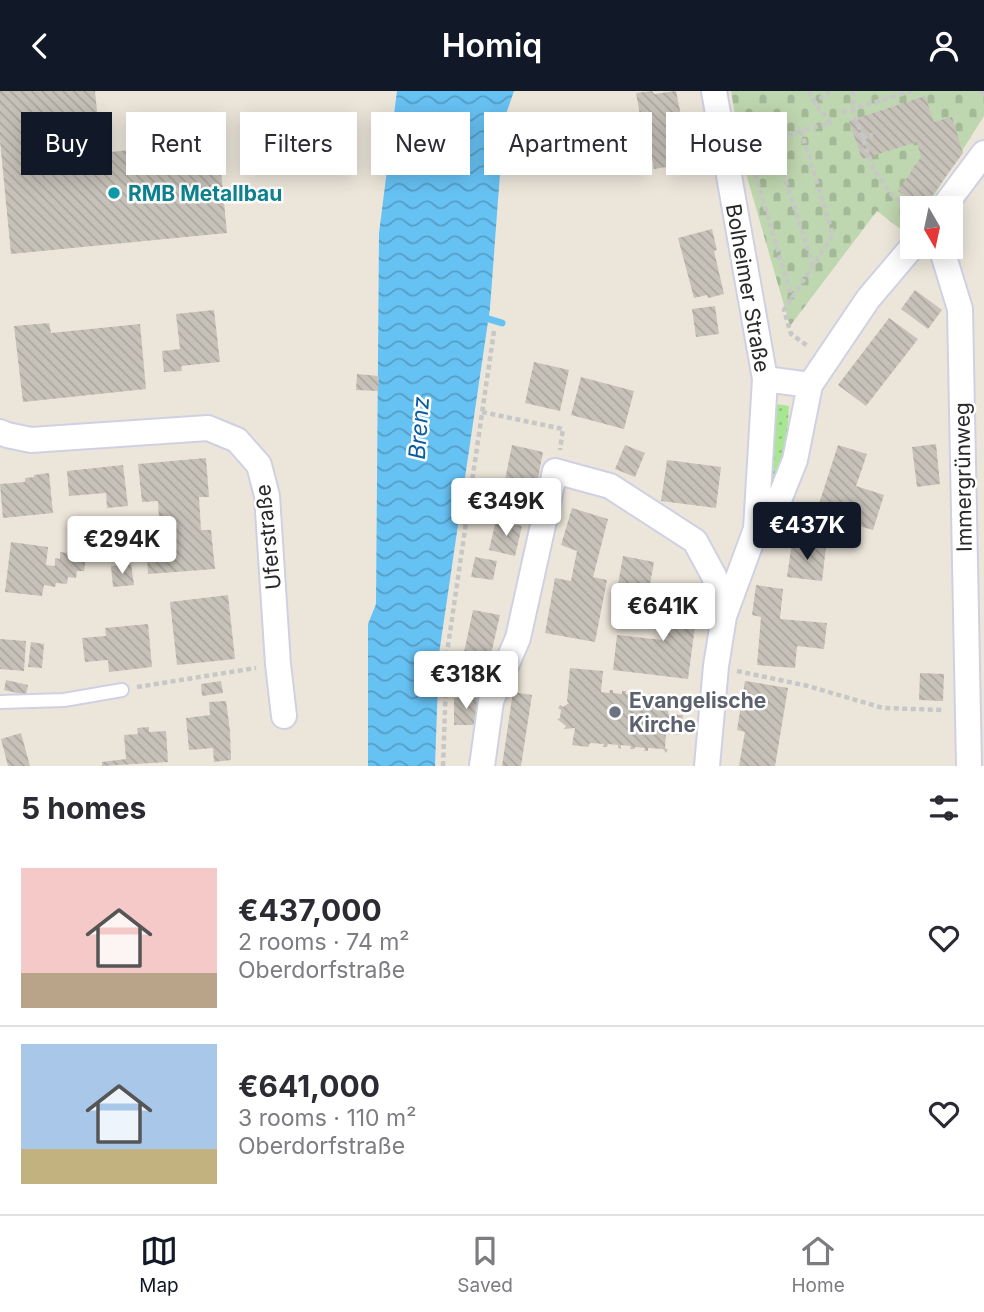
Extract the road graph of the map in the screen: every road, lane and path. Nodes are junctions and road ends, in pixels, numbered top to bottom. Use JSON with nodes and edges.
{"nodes":[{"id":1,"x":714,"y":91,"type":"edge"},
{"id":2,"x":809,"y":91,"type":"edge"},
{"id":3,"x":830,"y":91,"type":"edge"},
{"id":4,"x":853,"y":91,"type":"edge"},
{"id":5,"x":912,"y":91,"type":"edge"},
{"id":6,"x":982,"y":91,"type":"edge"},
{"id":7,"x":984,"y":97,"type":"edge"},
{"id":8,"x":813,"y":104,"type":"junction"},
{"id":9,"x":853,"y":109,"type":"junction"},
{"id":10,"x":842,"y":112,"type":"dead end"},
{"id":11,"x":801,"y":131,"type":"junction"},
{"id":12,"x":873,"y":135,"type":"dead end"},
{"id":13,"x":787,"y":136,"type":"edge"},
{"id":14,"x":862,"y":138,"type":"junction"},
{"id":15,"x":984,"y":153,"type":"edge"},
{"id":16,"x":755,"y":175,"type":"edge"},
{"id":17,"x":784,"y":175,"type":"edge"},
{"id":18,"x":952,"y":196,"type":"edge"},
{"id":19,"x":900,"y":201,"type":"edge"},
{"id":20,"x":902,"y":259,"type":"edge"},
{"id":21,"x":945,"y":259,"type":"edge"},
{"id":22,"x":813,"y":266,"type":"junction"},
{"id":23,"x":792,"y":298,"type":"junction"},
{"id":24,"x":494,"y":331,"type":"dead end"},
{"id":25,"x":828,"y":359,"type":"junction"},
{"id":26,"x":765,"y":379,"type":"junction"},
{"id":27,"x":810,"y":385,"type":"junction"},
{"id":28,"x":482,"y":412,"type":"junction"},
{"id":29,"x":0,"y":432,"type":"edge"},
{"id":30,"x":555,"y":471,"type":"junction"},
{"id":31,"x":756,"y":529,"type":"junction"},
{"id":32,"x":724,"y":616,"type":"junction"},
{"id":33,"x":278,"y":664,"type":"junction"},
{"id":34,"x":746,"y":673,"type":"dead end"},
{"id":35,"x":122,"y":690,"type":"joint"},
{"id":36,"x":0,"y":702,"type":"edge"},
{"id":37,"x":968,"y":712,"type":"edge"},
{"id":38,"x":284,"y":716,"type":"dead end"},
{"id":39,"x":445,"y":766,"type":"edge"},
{"id":40,"x":482,"y":766,"type":"edge"},
{"id":41,"x":707,"y":766,"type":"edge"},
{"id":42,"x":969,"y":766,"type":"edge"}],
"edges":[{"from":1,"to":26,"type":"street","name":"Bolheimer Straße"},
{"from":2,"to":8,"type":"path"},
{"from":3,"to":8,"type":"path"},
{"from":4,"to":9,"type":"path"},
{"from":5,"to":9,"type":"path"},
{"from":6,"to":7,"type":"path"},
{"from":8,"to":11,"type":"path"},
{"from":9,"to":10,"type":"path"},
{"from":9,"to":14,"type":"path"},
{"from":11,"to":13,"type":"path"},
{"from":11,"to":22,"type":"path"},
{"from":12,"to":14,"type":"path"},
{"from":14,"to":19,"type":"path"},
{"from":15,"to":18,"type":"street"},
{"from":16,"to":23,"type":"path"},
{"from":17,"to":22,"type":"path"},
{"from":20,"to":25,"type":"street"},
{"from":21,"to":37,"type":"street","name":"Immergrünweg"},
{"from":22,"to":23,"type":"path"},
{"from":23,"to":25,"type":"path"},
{"from":24,"to":28,"type":"path"},
{"from":25,"to":27,"type":"street"},
{"from":26,"to":27,"type":"street"},
{"from":26,"to":31,"type":"street","name":"Bolheimer Straße"},
{"from":27,"to":31,"type":"street"},
{"from":28,"to":30,"type":"path"},
{"from":28,"to":39,"type":"path"},
{"from":29,"to":33,"type":"street","name":"Uferstraße"},
{"from":30,"to":32,"type":"street"},
{"from":30,"to":40,"type":"street"},
{"from":31,"to":32,"type":"street"},
{"from":32,"to":41,"type":"street"},
{"from":33,"to":35,"type":"path"},
{"from":33,"to":38,"type":"street","name":"Uferstraße"},
{"from":34,"to":37,"type":"path"},
{"from":35,"to":36,"type":"lane"},
{"from":37,"to":42,"type":"street","name":"Immergrünweg"}]}
